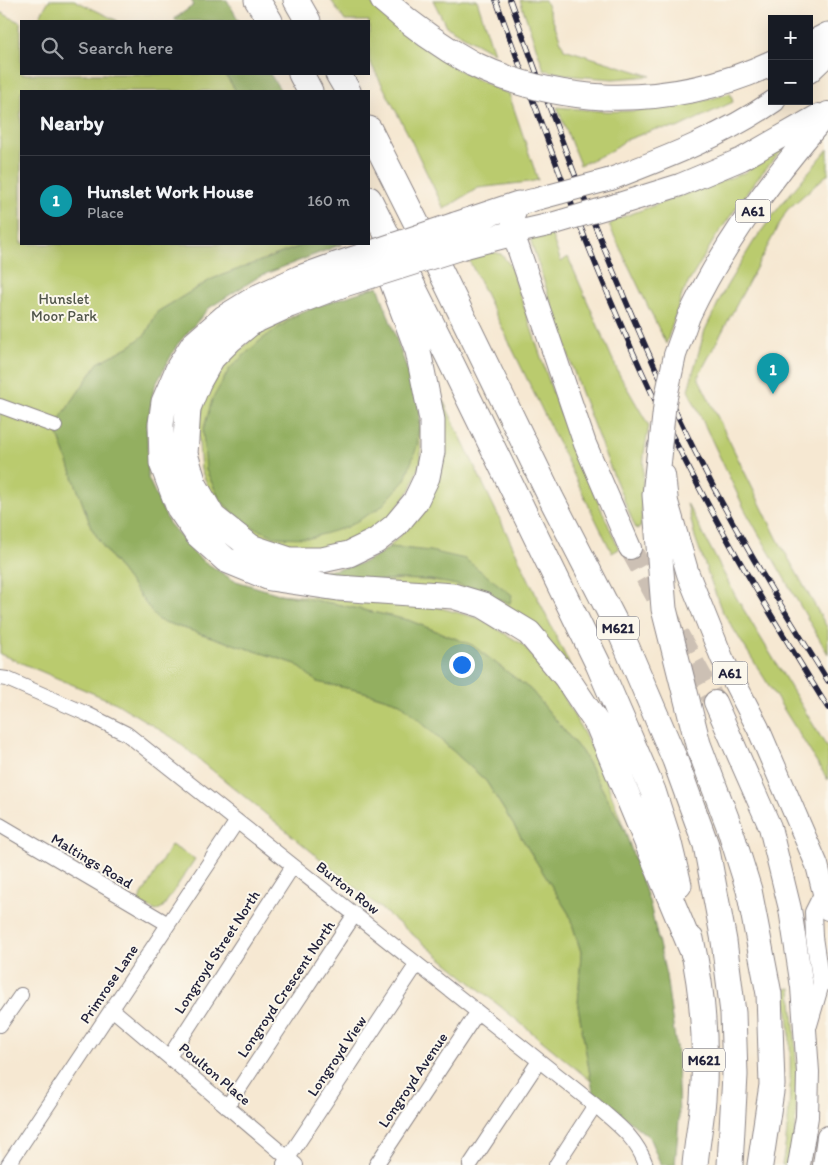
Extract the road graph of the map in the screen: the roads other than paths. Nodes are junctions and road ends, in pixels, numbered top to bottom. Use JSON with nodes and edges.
{"nodes":[{"id":1,"x":257,"y":0,"type":"edge"},
{"id":2,"x":296,"y":0,"type":"edge"},
{"id":3,"x":383,"y":0,"type":"edge"},
{"id":4,"x":269,"y":20,"type":"edge"},
{"id":5,"x":307,"y":20,"type":"edge"},
{"id":6,"x":828,"y":35,"type":"edge"},
{"id":7,"x":813,"y":43,"type":"edge"},
{"id":8,"x":828,"y":54,"type":"edge"},
{"id":9,"x":768,"y":65,"type":"edge"},
{"id":10,"x":813,"y":68,"type":"edge"},
{"id":11,"x":302,"y":75,"type":"edge"},
{"id":12,"x":339,"y":75,"type":"edge"},
{"id":13,"x":309,"y":90,"type":"edge"},
{"id":14,"x":347,"y":90,"type":"edge"},
{"id":15,"x":768,"y":105,"type":"edge"},
{"id":16,"x":828,"y":109,"type":"edge"},
{"id":17,"x":828,"y":113,"type":"edge"},
{"id":18,"x":370,"y":131,"type":"edge"},
{"id":19,"x":370,"y":201,"type":"edge"},
{"id":20,"x":528,"y":202,"type":"junction"},
{"id":21,"x":370,"y":224,"type":"edge"},
{"id":22,"x":513,"y":233,"type":"junction"},
{"id":23,"x":459,"y":236,"type":"junction"},
{"id":24,"x":339,"y":275,"type":"junction"},
{"id":25,"x":0,"y":406,"type":"edge"},
{"id":26,"x":55,"y":426,"type":"dead end"},
{"id":27,"x":660,"y":448,"type":"junction"},
{"id":28,"x":630,"y":548,"type":"tunnel mouth"},
{"id":29,"x":0,"y":678,"type":"edge"},
{"id":30,"x":715,"y":702,"type":"tunnel mouth"},
{"id":31,"x":237,"y":821,"type":"junction"},
{"id":32,"x":0,"y":825,"type":"edge"},
{"id":33,"x":293,"y":866,"type":"junction"},
{"id":34,"x":785,"y":887,"type":"junction"},
{"id":35,"x":824,"y":902,"type":"edge"},
{"id":36,"x":354,"y":914,"type":"junction"},
{"id":37,"x":168,"y":924,"type":"junction"},
{"id":38,"x":694,"y":955,"type":"junction"},
{"id":39,"x":417,"y":964,"type":"junction"},
{"id":40,"x":21,"y":995,"type":"dead end"},
{"id":41,"x":112,"y":1009,"type":"junction"},
{"id":42,"x":476,"y":1013,"type":"junction"},
{"id":43,"x":0,"y":1025,"type":"edge"},
{"id":44,"x":807,"y":1032,"type":"junction"},
{"id":45,"x":168,"y":1057,"type":"junction"},
{"id":46,"x":539,"y":1061,"type":"junction"},
{"id":47,"x":595,"y":1106,"type":"junction"},
{"id":48,"x":227,"y":1107,"type":"junction"},
{"id":49,"x":828,"y":1137,"type":"edge"},
{"id":50,"x":7,"y":1163,"type":"edge"},
{"id":51,"x":289,"y":1163,"type":"edge"},
{"id":52,"x":376,"y":1165,"type":"edge"},
{"id":53,"x":470,"y":1165,"type":"edge"},
{"id":54,"x":556,"y":1165,"type":"edge"},
{"id":55,"x":646,"y":1165,"type":"edge"},
{"id":56,"x":695,"y":1165,"type":"edge"},
{"id":57,"x":730,"y":1165,"type":"edge"},
{"id":58,"x":760,"y":1165,"type":"edge"},
{"id":59,"x":799,"y":1165,"type":"edge"},
{"id":60,"x":824,"y":1165,"type":"edge"}],
"edges":[{"from":1,"to":4,"type":"highway"},
{"from":2,"to":5,"type":"highway"},
{"from":3,"to":9,"type":"highway","bridge":true},
{"from":6,"to":7,"type":"highway"},
{"from":8,"to":10,"type":"highway"},
{"from":11,"to":13,"type":"highway"},
{"from":12,"to":14,"type":"highway"},
{"from":15,"to":20,"type":"highway","bridge":true},
{"from":16,"to":22,"type":"highway","bridge":true},
{"from":17,"to":27,"type":"highway","number":"A61","bridge":true},
{"from":18,"to":57,"type":"highway","number":"M621"},
{"from":19,"to":38,"type":"highway","number":"M621"},
{"from":20,"to":22,"type":"highway"},
{"from":20,"to":23,"type":"highway"},
{"from":21,"to":24,"type":"highway"},
{"from":22,"to":23,"type":"highway"},
{"from":22,"to":28,"type":"highway"},
{"from":23,"to":24,"type":"highway","bridge":true},
{"from":24,"to":38,"type":"highway"},
{"from":25,"to":26,"type":"street"},
{"from":27,"to":35,"type":"highway","number":"A61"},
{"from":27,"to":58,"type":"highway"},
{"from":29,"to":31,"type":"street","name":"Burton Row"},
{"from":30,"to":34,"type":"highway","number":"A61"},
{"from":31,"to":33,"type":"street","name":"Burton Row"},
{"from":31,"to":37,"type":"street","name":"Primrose Lane"},
{"from":32,"to":37,"type":"street","name":"Maltings Road"},
{"from":33,"to":36,"type":"street","name":"Burton Row"},
{"from":33,"to":45,"type":"street","name":"Longroyd Street North"},
{"from":34,"to":35,"type":"street"},
{"from":34,"to":44,"type":"highway","number":"A61"},
{"from":35,"to":44,"type":"street"},
{"from":36,"to":39,"type":"street","name":"Burton Row"},
{"from":36,"to":48,"type":"street","name":"Longroyd Crescent North"},
{"from":37,"to":41,"type":"street","name":"Primrose Lane"},
{"from":38,"to":56,"type":"highway","number":"M621"},
{"from":39,"to":42,"type":"street","name":"Burton Row"},
{"from":39,"to":51,"type":"street","name":"Longroyd View"},
{"from":40,"to":43,"type":"street"},
{"from":41,"to":45,"type":"street","name":"Poulton Place"},
{"from":41,"to":50,"type":"street","name":"Primrose Lane"},
{"from":42,"to":46,"type":"street","name":"Burton Row"},
{"from":42,"to":52,"type":"street","name":"Longroyd Avenue"},
{"from":44,"to":59,"type":"highway","number":"A61"},
{"from":45,"to":48,"type":"street","name":"Poulton Place"},
{"from":46,"to":47,"type":"street","name":"Burton Row"},
{"from":46,"to":53,"type":"street"},
{"from":47,"to":54,"type":"street"},
{"from":47,"to":55,"type":"street","name":"Burton Row"},
{"from":48,"to":51,"type":"street","name":"Poulton Place"},
{"from":49,"to":60,"type":"highway"}]}
